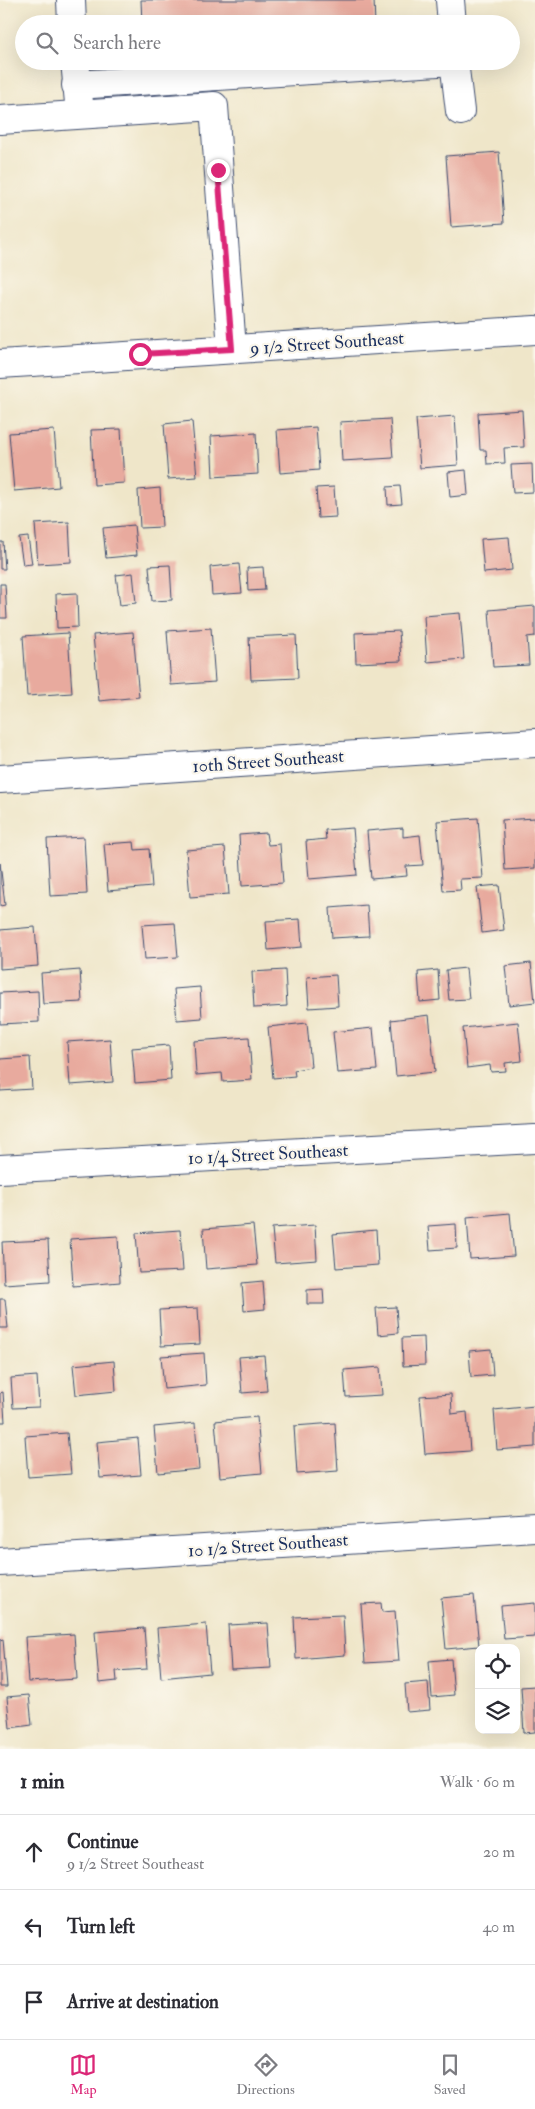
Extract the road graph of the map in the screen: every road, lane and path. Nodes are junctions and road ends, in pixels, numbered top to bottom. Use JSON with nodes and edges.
{"nodes":[{"id":1,"x":71,"y":0,"type":"edge"},
{"id":2,"x":450,"y":0,"type":"edge"},
{"id":3,"x":72,"y":15,"type":"edge"},
{"id":4,"x":451,"y":15,"type":"edge"},
{"id":5,"x":170,"y":70,"type":"edge"},
{"id":6,"x":455,"y":70,"type":"edge"},
{"id":7,"x":76,"y":73,"type":"edge"},
{"id":8,"x":460,"y":111,"type":"dead end"},
{"id":9,"x":80,"y":115,"type":"junction"},
{"id":10,"x":0,"y":120,"type":"edge"},
{"id":11,"x":535,"y":330,"type":"edge"},
{"id":12,"x":232,"y":349,"type":"junction"},
{"id":13,"x":0,"y":364,"type":"edge"},
{"id":14,"x":535,"y":743,"type":"edge"},
{"id":15,"x":0,"y":779,"type":"edge"},
{"id":16,"x":535,"y":1139,"type":"edge"},
{"id":17,"x":0,"y":1169,"type":"edge"},
{"id":18,"x":535,"y":1528,"type":"edge"},
{"id":19,"x":0,"y":1562,"type":"edge"}],
"edges":[{"from":1,"to":3,"type":"street"},
{"from":2,"to":4,"type":"street"},
{"from":5,"to":7,"type":"street"},
{"from":6,"to":8,"type":"street"},
{"from":7,"to":9,"type":"street"},
{"from":9,"to":10,"type":"street"},
{"from":9,"to":12,"type":"street"},
{"from":11,"to":12,"type":"street","name":"9 1/2 Street Southeast"},
{"from":12,"to":13,"type":"street","name":"9 1/2 Street Southeast"},
{"from":14,"to":15,"type":"street","name":"10th Street Southeast"},
{"from":16,"to":17,"type":"street","name":"10 1/4 Street Southeast"},
{"from":18,"to":19,"type":"street","name":"10 1/2 Street Southeast"}]}
